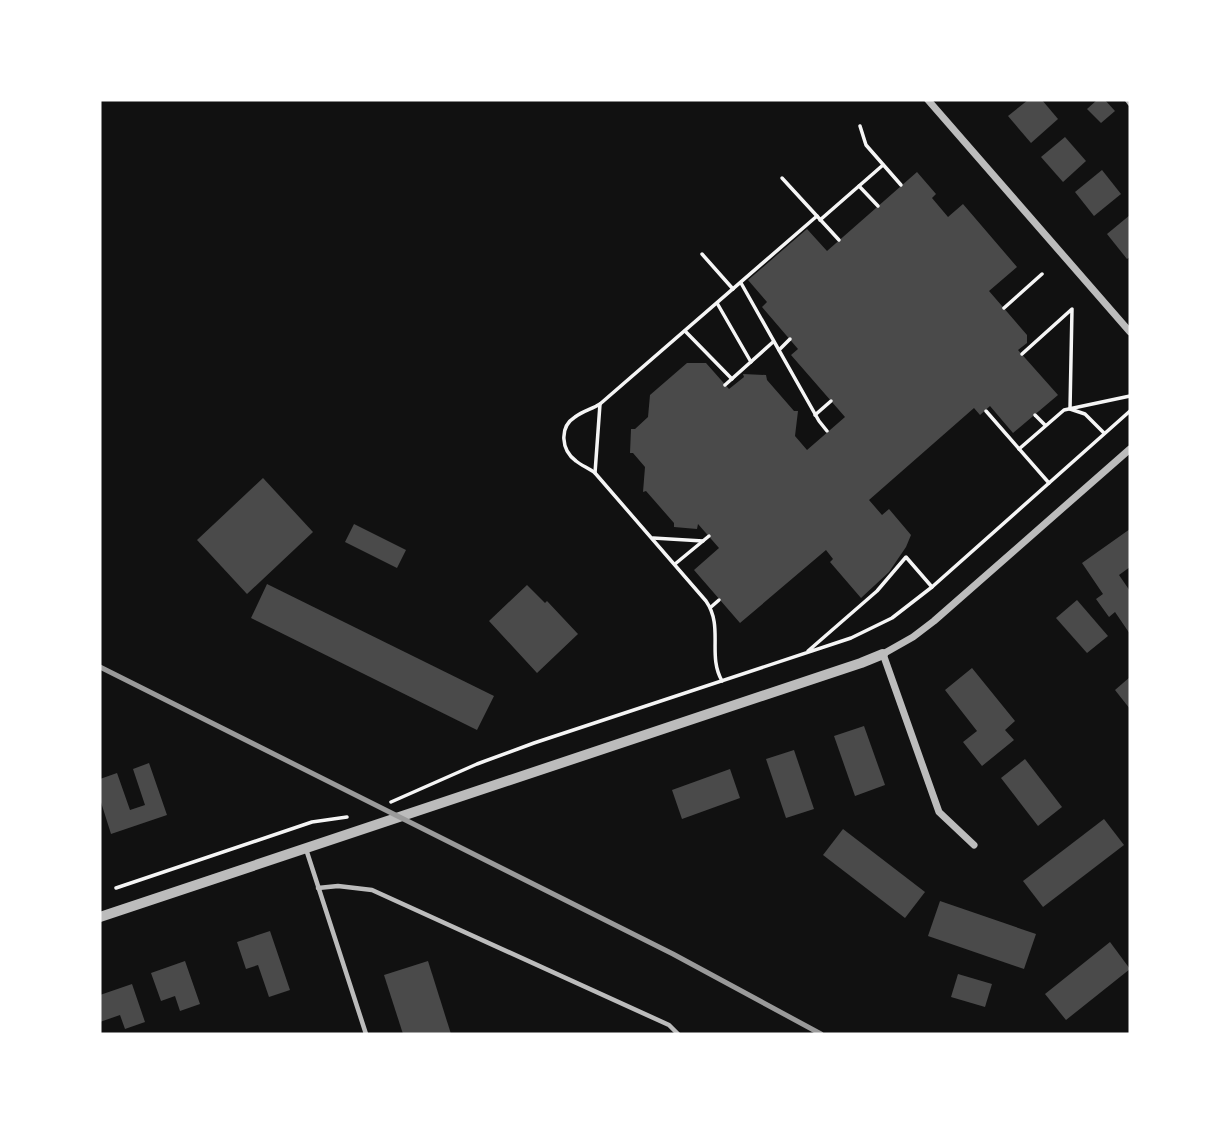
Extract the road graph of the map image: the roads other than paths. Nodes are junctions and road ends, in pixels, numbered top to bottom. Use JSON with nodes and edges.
{"nodes":[{"id":1,"x":928,"y":100,"type":"edge"},
{"id":2,"x":1130,"y":332,"type":"edge"},
{"id":3,"x":1130,"y":449,"type":"edge"},
{"id":4,"x":883,"y":654,"type":"junction"},
{"id":5,"x":974,"y":845,"type":"dead end"},
{"id":6,"x":305,"y":848,"type":"junction"},
{"id":7,"x":318,"y":888,"type":"junction"},
{"id":8,"x":100,"y":917,"type":"edge"},
{"id":9,"x":366,"y":1034,"type":"edge"},
{"id":10,"x":678,"y":1034,"type":"edge"}],
"edges":[{"from":1,"to":2,"type":"street"},
{"from":3,"to":4,"type":"street"},
{"from":4,"to":5,"type":"street"},
{"from":4,"to":6,"type":"street"},
{"from":6,"to":7,"type":"lane"},
{"from":6,"to":8,"type":"street"},
{"from":7,"to":9,"type":"lane"},
{"from":7,"to":10,"type":"lane"}]}
